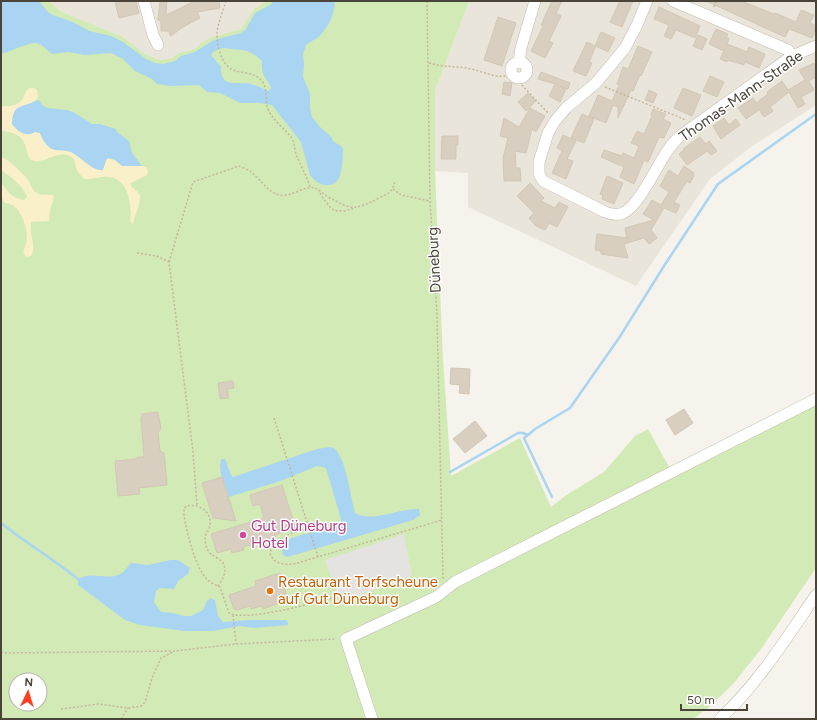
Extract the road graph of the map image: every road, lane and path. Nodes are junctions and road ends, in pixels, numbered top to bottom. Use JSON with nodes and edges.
{"nodes":[{"id":1,"x":144,"y":1,"type":"edge"},
{"id":2,"x":226,"y":1,"type":"edge"},
{"id":3,"x":427,"y":1,"type":"edge"},
{"id":4,"x":535,"y":1,"type":"edge"},
{"id":5,"x":647,"y":1,"type":"edge"},
{"id":6,"x":673,"y":1,"type":"edge"},
{"id":7,"x":158,"y":45,"type":"dead end"},
{"id":8,"x":816,"y":46,"type":"edge"},
{"id":9,"x":792,"y":56,"type":"junction"},
{"id":10,"x":429,"y":64,"type":"junction"},
{"id":11,"x":516,"y":76,"type":"junction"},
{"id":12,"x":596,"y":83,"type":"junction"},
{"id":13,"x":555,"y":121,"type":"junction"},
{"id":14,"x":697,"y":124,"type":"junction"},
{"id":15,"x":395,"y":182,"type":"dead end"},
{"id":16,"x":311,"y":188,"type":"junction"},
{"id":17,"x":393,"y":190,"type":"junction"},
{"id":18,"x":319,"y":191,"type":"junction"},
{"id":19,"x":430,"y":200,"type":"junction"},
{"id":20,"x":356,"y":208,"type":"junction"},
{"id":21,"x":137,"y":253,"type":"dead end"},
{"id":22,"x":169,"y":262,"type":"junction"},
{"id":23,"x":816,"y":399,"type":"edge"},
{"id":24,"x":274,"y":418,"type":"dead end"},
{"id":25,"x":197,"y":505,"type":"junction"},
{"id":26,"x":442,"y":520,"type":"junction"},
{"id":27,"x":308,"y":528,"type":"junction"},
{"id":28,"x":318,"y":557,"type":"junction"},
{"id":29,"x":218,"y":586,"type":"junction"},
{"id":30,"x":445,"y":590,"type":"junction"},
{"id":31,"x":816,"y":595,"type":"edge"},
{"id":32,"x":332,"y":598,"type":"dead end"},
{"id":33,"x":232,"y":615,"type":"junction"},
{"id":34,"x":346,"y":639,"type":"junction"},
{"id":35,"x":236,"y":644,"type":"junction"},
{"id":36,"x":175,"y":651,"type":"junction"},
{"id":37,"x":1,"y":653,"type":"edge"},
{"id":38,"x":128,"y":708,"type":"junction"},
{"id":39,"x":62,"y":709,"type":"dead end"},
{"id":40,"x":121,"y":719,"type":"edge"},
{"id":41,"x":372,"y":719,"type":"edge"},
{"id":42,"x":720,"y":719,"type":"edge"}],
"edges":[{"from":1,"to":7,"type":"street"},
{"from":2,"to":16,"type":"path"},
{"from":3,"to":10,"type":"path","name":"Düneburg"},
{"from":4,"to":11,"type":"street"},
{"from":5,"to":12,"type":"street","name":"Thomas-Mann-Straße"},
{"from":6,"to":9,"type":"street"},
{"from":8,"to":9,"type":"street","name":"Thomas-Mann-Straße"},
{"from":9,"to":14,"type":"street","name":"Thomas-Mann-Straße"},
{"from":10,"to":11,"type":"path"},
{"from":10,"to":19,"type":"path","name":"Düneburg"},
{"from":11,"to":13,"type":"path"},
{"from":12,"to":13,"type":"street","name":"Thomas-Mann-Straße"},
{"from":12,"to":14,"type":"path"},
{"from":13,"to":14,"type":"street","name":"Thomas-Mann-Straße"},
{"from":15,"to":17,"type":"path"},
{"from":16,"to":18,"type":"path"},
{"from":16,"to":22,"type":"path"},
{"from":17,"to":19,"type":"path"},
{"from":17,"to":20,"type":"path"},
{"from":18,"to":20,"type":"path"},
{"from":18,"to":20,"type":"path"},
{"from":19,"to":26,"type":"path","name":"Düneburg"},
{"from":21,"to":22,"type":"path"},
{"from":22,"to":25,"type":"path"},
{"from":23,"to":30,"type":"street"},
{"from":24,"to":27,"type":"path"},
{"from":25,"to":29,"type":"path"},
{"from":25,"to":29,"type":"path"},
{"from":26,"to":28,"type":"path"},
{"from":26,"to":30,"type":"path","name":"Düneburg"},
{"from":27,"to":28,"type":"path"},
{"from":27,"to":28,"type":"path"},
{"from":29,"to":33,"type":"path"},
{"from":30,"to":34,"type":"street"},
{"from":31,"to":42,"type":"street"},
{"from":32,"to":33,"type":"path"},
{"from":33,"to":35,"type":"path"},
{"from":34,"to":35,"type":"path"},
{"from":34,"to":41,"type":"street"},
{"from":35,"to":36,"type":"path"},
{"from":36,"to":37,"type":"path"},
{"from":36,"to":38,"type":"path"},
{"from":38,"to":39,"type":"path"},
{"from":38,"to":40,"type":"path"}]}
